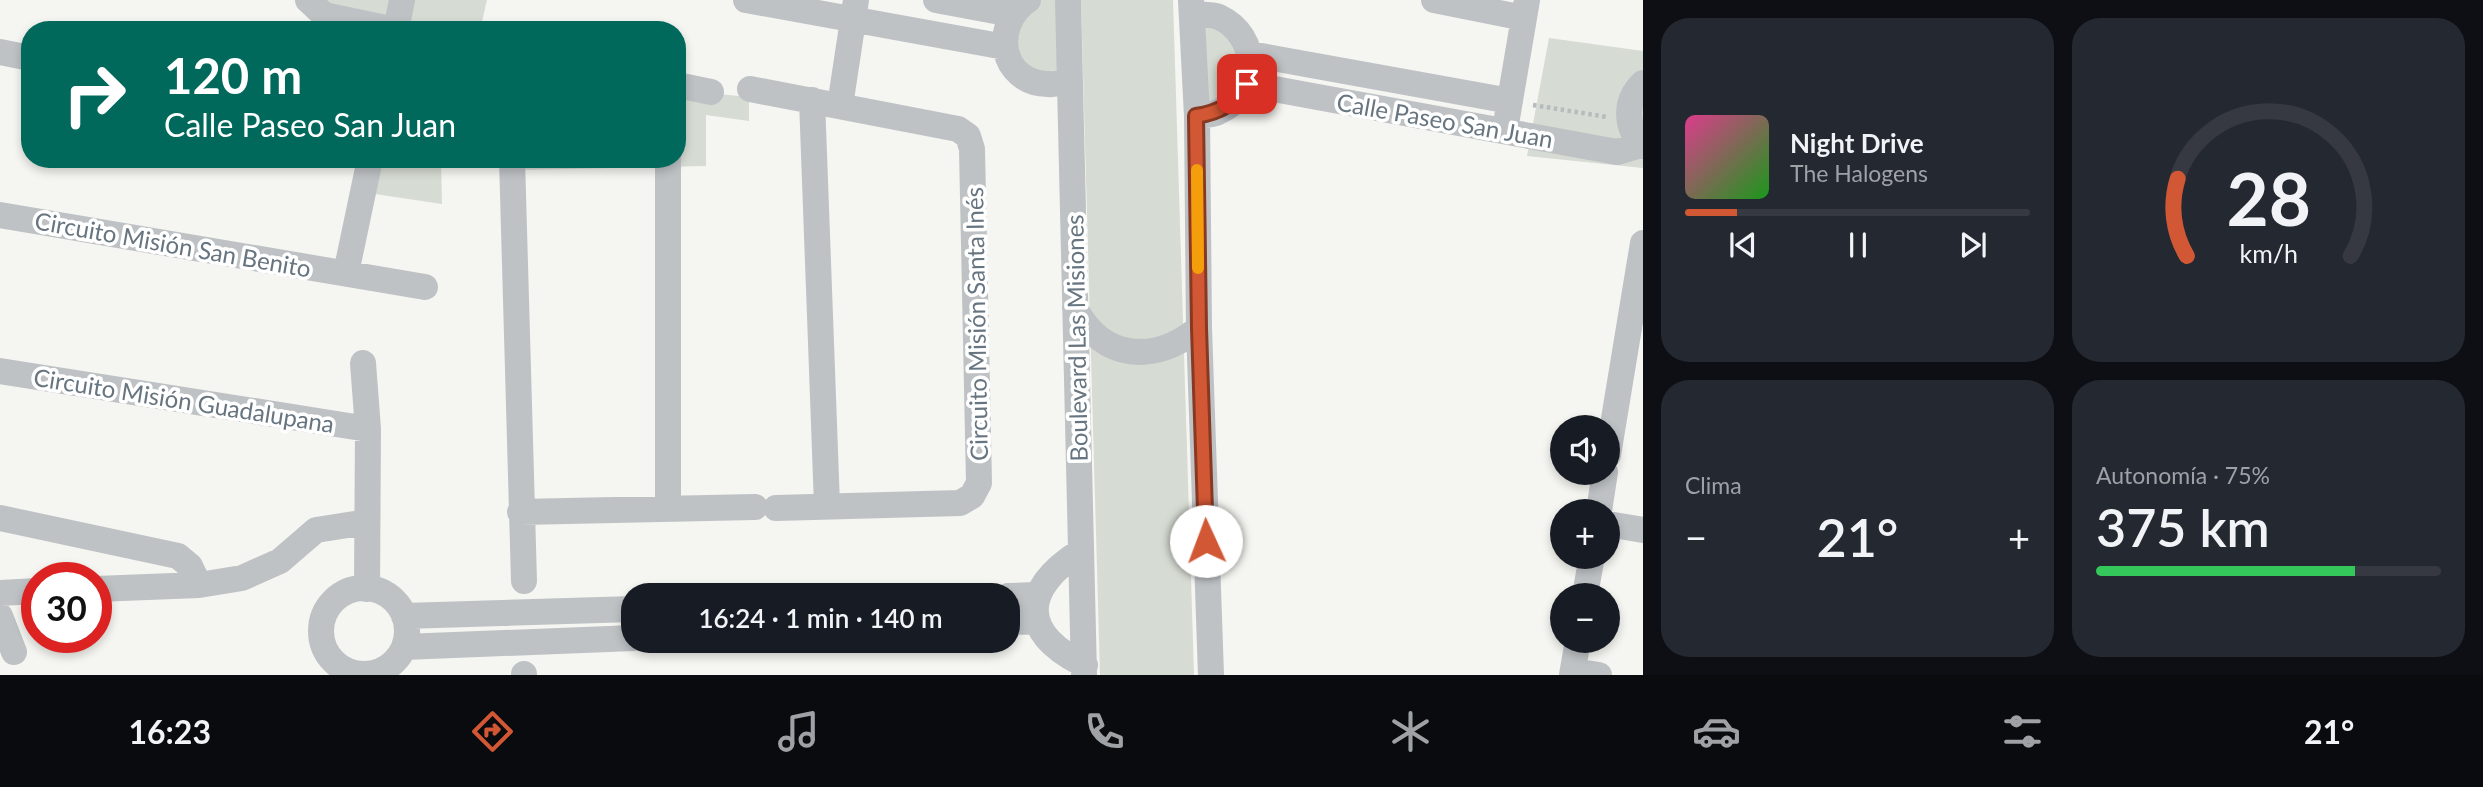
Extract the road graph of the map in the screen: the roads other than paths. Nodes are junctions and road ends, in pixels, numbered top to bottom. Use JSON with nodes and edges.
{"nodes":[{"id":1,"x":309,"y":0,"type":"edge"},
{"id":2,"x":402,"y":0,"type":"edge"},
{"id":3,"x":746,"y":0,"type":"edge"},
{"id":4,"x":936,"y":0,"type":"edge"},
{"id":5,"x":1068,"y":0,"type":"edge"},
{"id":6,"x":1434,"y":0,"type":"edge"},
{"id":7,"x":1019,"y":7,"type":"edge"},
{"id":8,"x":1191,"y":7,"type":"edge"},
{"id":9,"x":854,"y":9,"type":"edge"},
{"id":10,"x":1526,"y":9,"type":"edge"},
{"id":11,"x":353,"y":21,"type":"edge"},
{"id":12,"x":398,"y":21,"type":"edge"},
{"id":13,"x":1004,"y":47,"type":"junction"},
{"id":14,"x":0,"y":52,"type":"edge"},
{"id":15,"x":1250,"y":54,"type":"junction"},
{"id":16,"x":21,"y":56,"type":"edge"},
{"id":17,"x":1070,"y":81,"type":"junction"},
{"id":18,"x":1643,"y":83,"type":"edge"},
{"id":19,"x":1247,"y":84,"type":"junction"},
{"id":20,"x":686,"y":87,"type":"edge"},
{"id":21,"x":750,"y":89,"type":"dead end"},
{"id":22,"x":711,"y":92,"type":"dead end"},
{"id":23,"x":812,"y":100,"type":"junction"},
{"id":24,"x":1510,"y":101,"type":"junction"},
{"id":25,"x":840,"y":106,"type":"junction"},
{"id":26,"x":1196,"y":116,"type":"junction"},
{"id":27,"x":1505,"y":130,"type":"junction"},
{"id":28,"x":1642,"y":145,"type":"edge"},
{"id":29,"x":368,"y":168,"type":"edge"},
{"id":30,"x":512,"y":168,"type":"edge"},
{"id":31,"x":668,"y":168,"type":"edge"},
{"id":32,"x":0,"y":215,"type":"edge"},
{"id":33,"x":1643,"y":243,"type":"edge"},
{"id":34,"x":346,"y":273,"type":"junction"},
{"id":35,"x":425,"y":287,"type":"dead end"},
{"id":36,"x":1075,"y":308,"type":"junction"},
{"id":37,"x":1199,"y":328,"type":"junction"},
{"id":38,"x":363,"y":363,"type":"dead end"},
{"id":39,"x":0,"y":371,"type":"edge"},
{"id":40,"x":1632,"y":378,"type":"edge"},
{"id":41,"x":1620,"y":416,"type":"edge"},
{"id":42,"x":368,"y":429,"type":"junction"},
{"id":43,"x":827,"y":505,"type":"junction"},
{"id":44,"x":668,"y":509,"type":"junction"},
{"id":45,"x":520,"y":512,"type":"junction"},
{"id":46,"x":0,"y":518,"type":"edge"},
{"id":47,"x":367,"y":522,"type":"junction"},
{"id":48,"x":1620,"y":526,"type":"edge"},
{"id":49,"x":1643,"y":530,"type":"edge"},
{"id":50,"x":1081,"y":551,"type":"junction"},
{"id":51,"x":524,"y":581,"type":"dead end"},
{"id":52,"x":199,"y":585,"type":"junction"},
{"id":53,"x":112,"y":588,"type":"edge"},
{"id":54,"x":367,"y":589,"type":"junction"},
{"id":55,"x":21,"y":592,"type":"edge"},
{"id":56,"x":0,"y":593,"type":"edge"},
{"id":57,"x":1020,"y":601,"type":"edge"},
{"id":58,"x":1036,"y":608,"type":"junction"},
{"id":59,"x":621,"y":609,"type":"edge"},
{"id":60,"x":528,"y":612,"type":"junction"},
{"id":61,"x":0,"y":616,"type":"edge"},
{"id":62,"x":404,"y":616,"type":"junction"},
{"id":63,"x":1020,"y":616,"type":"edge"},
{"id":64,"x":621,"y":639,"type":"edge"},
{"id":65,"x":531,"y":642,"type":"junction"},
{"id":66,"x":404,"y":647,"type":"junction"},
{"id":67,"x":14,"y":652,"type":"dead end"},
{"id":68,"x":1576,"y":653,"type":"edge"},
{"id":69,"x":1085,"y":670,"type":"edge"},
{"id":70,"x":1573,"y":673,"type":"edge"},
{"id":71,"x":360,"y":675,"type":"edge"},
{"id":72,"x":1211,"y":675,"type":"edge"},
{"id":73,"x":1600,"y":675,"type":"edge"}],
"edges":[{"from":1,"to":11,"type":"street"},
{"from":2,"to":12,"type":"street"},
{"from":3,"to":9,"type":"street"},
{"from":4,"to":7,"type":"street"},
{"from":5,"to":17,"type":"street","name":"Boulevard Las Misiones"},
{"from":6,"to":10,"type":"street"},
{"from":7,"to":13,"type":"street"},
{"from":8,"to":15,"type":"street"},
{"from":8,"to":26,"type":"street"},
{"from":9,"to":13,"type":"street"},
{"from":9,"to":25,"type":"street"},
{"from":10,"to":24,"type":"street"},
{"from":13,"to":17,"type":"street"},
{"from":14,"to":16,"type":"street"},
{"from":15,"to":19,"type":"street"},
{"from":15,"to":24,"type":"street","name":"Calle Paseo San Juan"},
{"from":17,"to":36,"type":"street","name":"Boulevard Las Misiones"},
{"from":18,"to":28,"type":"street"},
{"from":19,"to":26,"type":"street"},
{"from":19,"to":27,"type":"street","name":"Calle Paseo San Juan"},
{"from":20,"to":22,"type":"street"},
{"from":21,"to":23,"type":"street","name":"Circuito Misión Santa Inés"},
{"from":23,"to":25,"type":"street","name":"Circuito Misión Santa Inés"},
{"from":23,"to":43,"type":"street"},
{"from":24,"to":27,"type":"street"},
{"from":25,"to":43,"type":"street","name":"Circuito Misión Santa Inés"},
{"from":26,"to":37,"type":"street"},
{"from":27,"to":28,"type":"street","name":"Calle Paseo San Juan"},
{"from":29,"to":34,"type":"street","name":"Circuito Misión San Benito"},
{"from":30,"to":45,"type":"street"},
{"from":31,"to":44,"type":"street"},
{"from":32,"to":34,"type":"street","name":"Circuito Misión San Benito"},
{"from":33,"to":40,"type":"street"},
{"from":34,"to":35,"type":"street","name":"Circuito Misión San Benito"},
{"from":36,"to":37,"type":"street"},
{"from":36,"to":50,"type":"street","name":"Boulevard Las Misiones"},
{"from":37,"to":72,"type":"street"},
{"from":38,"to":42,"type":"street","name":"Circuito Misión Guadalupana"},
{"from":39,"to":42,"type":"street","name":"Circuito Misión Guadalupana"},
{"from":40,"to":41,"type":"street"},
{"from":42,"to":47,"type":"street","name":"Circuito Misión Guadalupana"},
{"from":43,"to":44,"type":"street","name":"Circuito Misión Santa Inés"},
{"from":44,"to":45,"type":"street","name":"Circuito Misión Santa Inés"},
{"from":45,"to":51,"type":"street"},
{"from":46,"to":52,"type":"street"},
{"from":47,"to":52,"type":"street"},
{"from":47,"to":54,"type":"street","name":"Circuito Misión Guadalupana"},
{"from":48,"to":49,"type":"street"},
{"from":50,"to":58,"type":"street"},
{"from":50,"to":69,"type":"street","name":"Boulevard Las Misiones"},
{"from":52,"to":53,"type":"street"},
{"from":54,"to":62,"type":"street"},
{"from":54,"to":71,"type":"street"},
{"from":55,"to":56,"type":"street"},
{"from":57,"to":58,"type":"street"},
{"from":58,"to":63,"type":"street"},
{"from":58,"to":69,"type":"street"},
{"from":59,"to":60,"type":"street"},
{"from":60,"to":62,"type":"street"},
{"from":60,"to":65,"type":"street"},
{"from":61,"to":67,"type":"street"},
{"from":62,"to":66,"type":"street"},
{"from":64,"to":65,"type":"street"},
{"from":65,"to":66,"type":"street"},
{"from":66,"to":71,"type":"street"},
{"from":68,"to":70,"type":"street"},
{"from":70,"to":73,"type":"street"}]}
